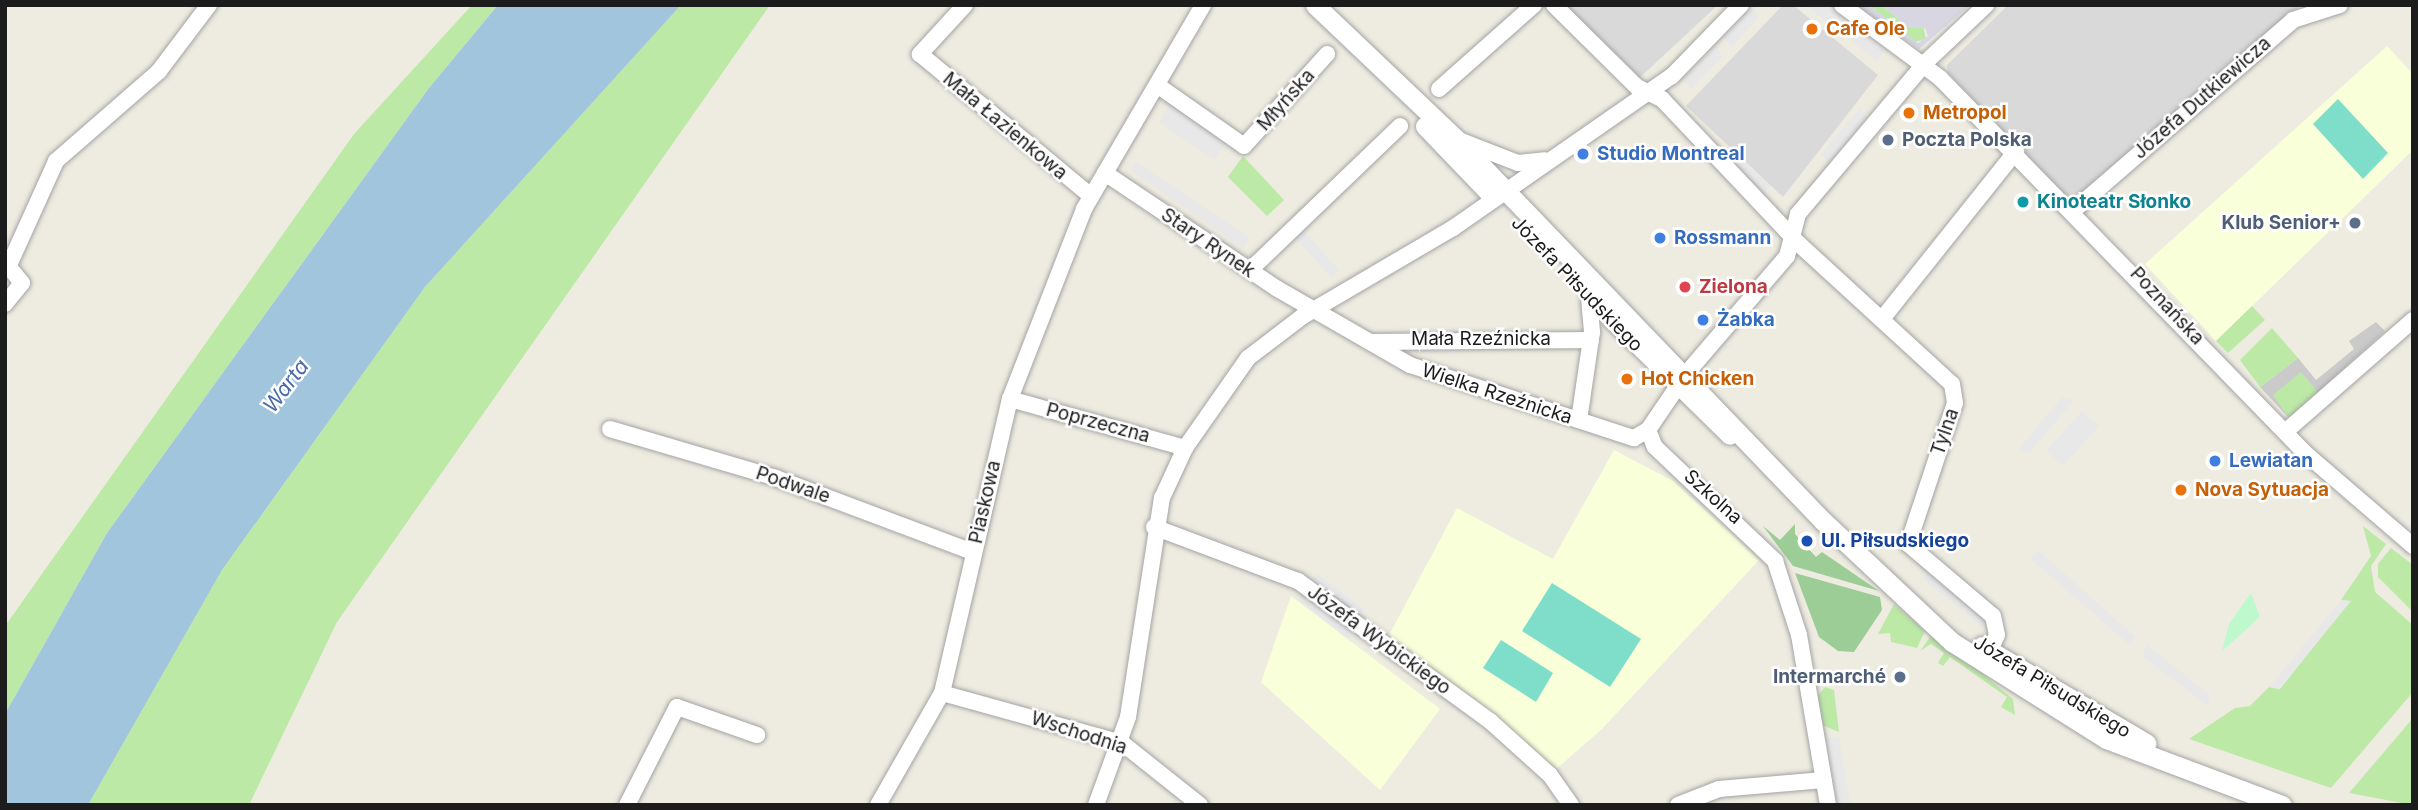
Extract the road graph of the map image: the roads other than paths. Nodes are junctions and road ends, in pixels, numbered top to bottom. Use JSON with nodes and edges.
{"nodes":[{"id":1,"x":209,"y":5,"type":"edge"},
{"id":2,"x":965,"y":5,"type":"edge"},
{"id":3,"x":1203,"y":5,"type":"edge"},
{"id":4,"x":1315,"y":5,"type":"edge"},
{"id":5,"x":1554,"y":5,"type":"edge"},
{"id":6,"x":1741,"y":5,"type":"edge"},
{"id":7,"x":1842,"y":5,"type":"edge"},
{"id":8,"x":1986,"y":5,"type":"edge"},
{"id":9,"x":2340,"y":5,"type":"edge"},
{"id":10,"x":1528,"y":7,"type":"edge"},
{"id":11,"x":1327,"y":54,"type":"dead end"},
{"id":12,"x":1922,"y":66,"type":"junction"},
{"id":13,"x":1159,"y":80,"type":"junction"},
{"id":14,"x":1438,"y":89,"type":"dead end"},
{"id":15,"x":1645,"y":93,"type":"junction"},
{"id":16,"x":1403,"y":94,"type":"junction"},
{"id":17,"x":1399,"y":126,"type":"dead end"},
{"id":18,"x":1456,"y":139,"type":"junction"},
{"id":19,"x":2016,"y":151,"type":"junction"},
{"id":20,"x":1545,"y":160,"type":"junction"},
{"id":21,"x":1105,"y":173,"type":"junction"},
{"id":22,"x":1499,"y":194,"type":"junction"},
{"id":23,"x":1091,"y":196,"type":"junction"},
{"id":24,"x":2074,"y":210,"type":"junction"},
{"id":25,"x":1791,"y":235,"type":"junction"},
{"id":26,"x":8,"y":262,"type":"edge"},
{"id":27,"x":1250,"y":270,"type":"junction"},
{"id":28,"x":1589,"y":296,"type":"junction"},
{"id":29,"x":5,"y":304,"type":"edge"},
{"id":30,"x":1314,"y":309,"type":"junction"},
{"id":31,"x":1882,"y":319,"type":"junction"},
{"id":32,"x":2413,"y":320,"type":"edge"},
{"id":33,"x":1591,"y":340,"type":"junction"},
{"id":34,"x":1371,"y":342,"type":"junction"},
{"id":35,"x":1681,"y":380,"type":"junction"},
{"id":36,"x":1010,"y":399,"type":"junction"},
{"id":37,"x":1579,"y":420,"type":"junction"},
{"id":38,"x":610,"y":429,"type":"dead end"},
{"id":39,"x":1648,"y":430,"type":"junction"},
{"id":40,"x":2285,"y":432,"type":"junction"},
{"id":41,"x":1185,"y":448,"type":"junction"},
{"id":42,"x":1154,"y":527,"type":"junction"},
{"id":43,"x":2413,"y":546,"type":"edge"},
{"id":44,"x":973,"y":551,"type":"junction"},
{"id":45,"x":1892,"y":584,"type":"junction"},
{"id":46,"x":1989,"y":652,"type":"junction"},
{"id":47,"x":942,"y":693,"type":"junction"},
{"id":48,"x":757,"y":735,"type":"dead end"},
{"id":49,"x":1122,"y":743,"type":"junction"},
{"id":50,"x":1824,"y":780,"type":"junction"},
{"id":51,"x":2217,"y":782,"type":"junction"},
{"id":52,"x":627,"y":805,"type":"edge"},
{"id":53,"x":878,"y":805,"type":"edge"},
{"id":54,"x":1096,"y":805,"type":"edge"},
{"id":55,"x":1200,"y":805,"type":"edge"},
{"id":56,"x":1571,"y":805,"type":"edge"},
{"id":57,"x":1678,"y":805,"type":"edge"},
{"id":58,"x":1828,"y":805,"type":"edge"},
{"id":59,"x":2282,"y":805,"type":"edge"}],
"edges":[{"from":1,"to":26,"type":"street"},
{"from":2,"to":23,"type":"street","name":"Mała Łazienkowa"},
{"from":3,"to":13,"type":"street"},
{"from":4,"to":16,"type":"street","name":"Józefa Piłsudskiego"},
{"from":5,"to":15,"type":"street","name":"Tylna"},
{"from":6,"to":15,"type":"street"},
{"from":7,"to":12,"type":"street","name":"Poznańska"},
{"from":8,"to":12,"type":"street"},
{"from":9,"to":24,"type":"street","name":"Józefa Dutkiewicza"},
{"from":10,"to":14,"type":"street"},
{"from":11,"to":13,"type":"street","name":"Młyńska"},
{"from":12,"to":19,"type":"street","name":"Poznańska"},
{"from":12,"to":25,"type":"street"},
{"from":13,"to":21,"type":"street"},
{"from":15,"to":20,"type":"street"},
{"from":15,"to":25,"type":"street","name":"Tylna"},
{"from":16,"to":18,"type":"street","name":"Józefa Piłsudskiego"},
{"from":16,"to":22,"type":"street","name":"Józefa Piłsudskiego"},
{"from":17,"to":27,"type":"street"},
{"from":18,"to":20,"type":"street"},
{"from":18,"to":22,"type":"street","name":"Józefa Piłsudskiego"},
{"from":19,"to":24,"type":"street","name":"Poznańska"},
{"from":19,"to":31,"type":"street"},
{"from":20,"to":22,"type":"street"},
{"from":21,"to":23,"type":"street"},
{"from":21,"to":27,"type":"street","name":"Stary Rynek"},
{"from":22,"to":28,"type":"street","name":"Józefa Piłsudskiego"},
{"from":22,"to":30,"type":"street"},
{"from":22,"to":35,"type":"street","name":"Józefa Piłsudskiego"},
{"from":23,"to":36,"type":"street","name":"Piaskowa"},
{"from":24,"to":40,"type":"street","name":"Poznańska"},
{"from":25,"to":31,"type":"street","name":"Tylna"},
{"from":25,"to":35,"type":"street"},
{"from":26,"to":29,"type":"street"},
{"from":27,"to":30,"type":"street","name":"Stary Rynek"},
{"from":28,"to":33,"type":"street"},
{"from":28,"to":35,"type":"street","name":"Józefa Piłsudskiego"},
{"from":30,"to":34,"type":"street","name":"Wielka Rzeźnicka"},
{"from":30,"to":41,"type":"street"},
{"from":31,"to":46,"type":"street","name":"Tylna"},
{"from":32,"to":40,"type":"street"},
{"from":33,"to":34,"type":"street","name":"Mała Rzeźnicka"},
{"from":33,"to":37,"type":"street"},
{"from":34,"to":37,"type":"street","name":"Wielka Rzeźnicka"},
{"from":35,"to":39,"type":"street"},
{"from":35,"to":45,"type":"street","name":"Józefa Piłsudskiego"},
{"from":36,"to":41,"type":"street","name":"Poprzeczna"},
{"from":36,"to":44,"type":"street","name":"Piaskowa"},
{"from":37,"to":39,"type":"street","name":"Wielka Rzeźnicka"},
{"from":38,"to":44,"type":"street","name":"Podwale"},
{"from":39,"to":50,"type":"street","name":"Szkolna"},
{"from":40,"to":43,"type":"street","name":"Poznańska"},
{"from":41,"to":42,"type":"street"},
{"from":42,"to":49,"type":"street"},
{"from":42,"to":56,"type":"street","name":"Józefa Wybickiego"},
{"from":44,"to":47,"type":"street","name":"Piaskowa"},
{"from":45,"to":46,"type":"street","name":"Józefa Piłsudskiego"},
{"from":45,"to":51,"type":"street","name":"Józefa Piłsudskiego"},
{"from":46,"to":51,"type":"street","name":"Józefa Piłsudskiego"},
{"from":47,"to":49,"type":"street","name":"Wschodnia"},
{"from":47,"to":53,"type":"street","name":"Piaskowa"},
{"from":48,"to":52,"type":"street"},
{"from":49,"to":54,"type":"street"},
{"from":49,"to":55,"type":"street","name":"Wschodnia"},
{"from":50,"to":57,"type":"street"},
{"from":50,"to":58,"type":"street","name":"Szkolna"},
{"from":51,"to":59,"type":"street","name":"Józefa Piłsudskiego"}]}
